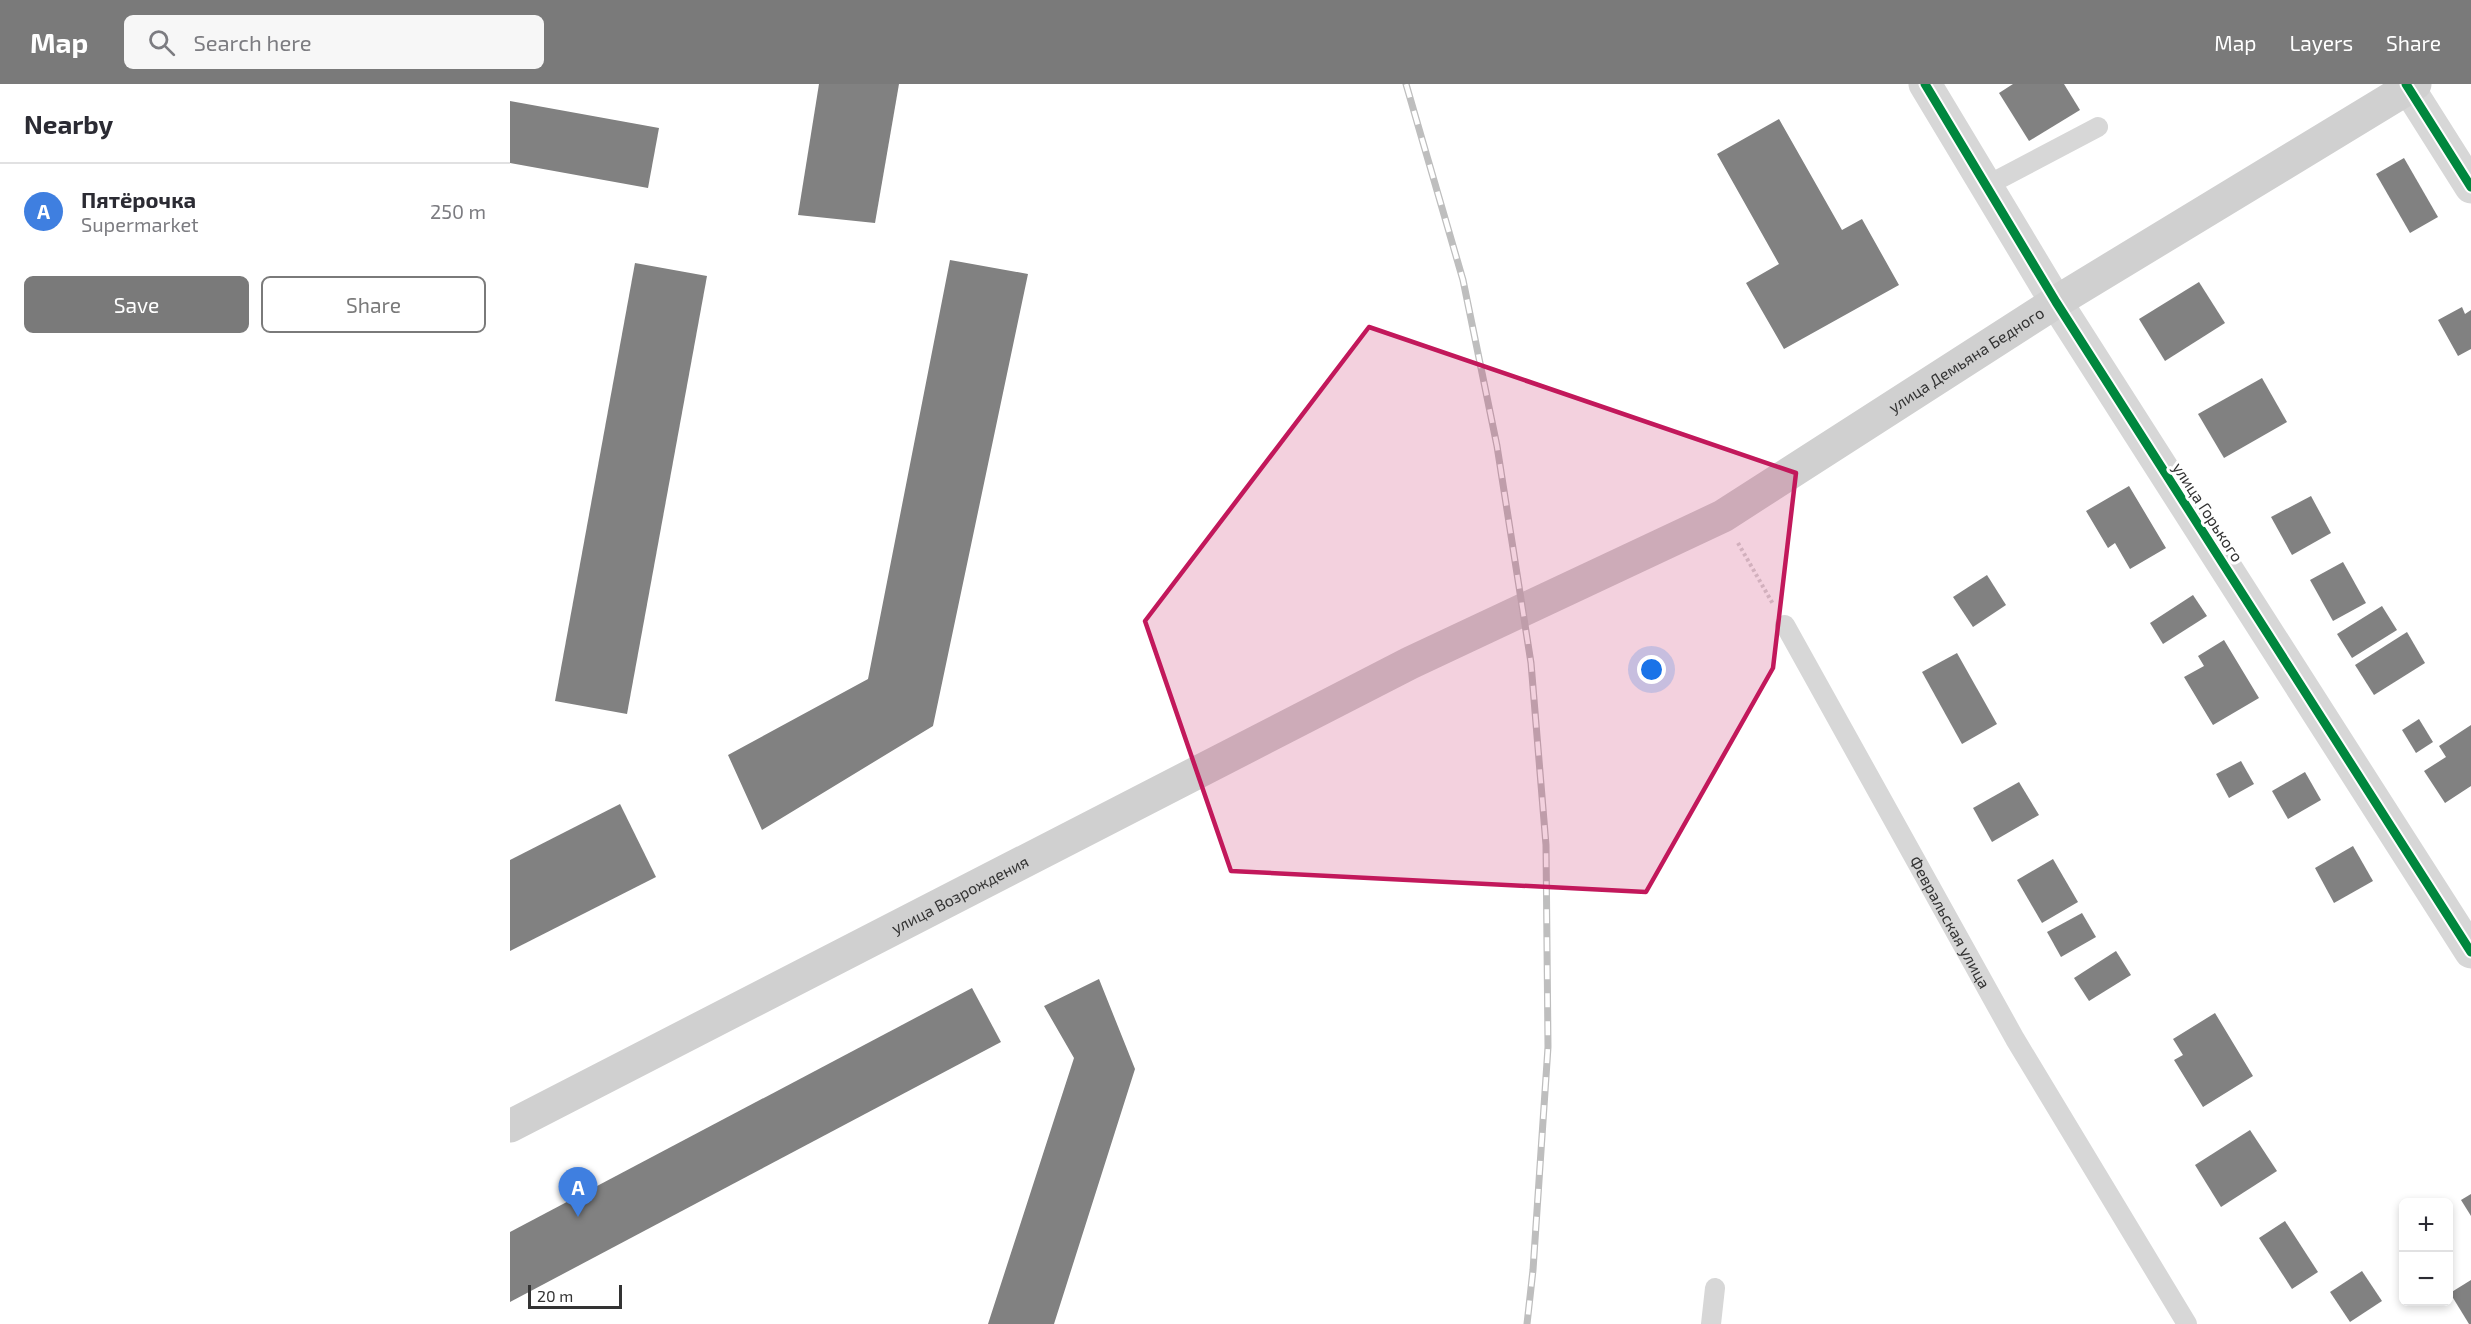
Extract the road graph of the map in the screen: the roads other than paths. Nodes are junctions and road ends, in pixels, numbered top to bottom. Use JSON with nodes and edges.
{"nodes":[{"id":1,"x":1925,"y":84,"type":"edge"},
{"id":2,"x":2410,"y":85,"type":"edge"},
{"id":3,"x":2098,"y":127,"type":"dead end"},
{"id":4,"x":1986,"y":186,"type":"junction"},
{"id":5,"x":2471,"y":187,"type":"edge"},
{"id":6,"x":2056,"y":302,"type":"junction"},
{"id":7,"x":1637,"y":555,"type":"joint"},
{"id":8,"x":1785,"y":625,"type":"road end"},
{"id":9,"x":2471,"y":952,"type":"edge"},
{"id":10,"x":510,"y":1126,"type":"edge"},
{"id":11,"x":1715,"y":1288,"type":"dead end"},
{"id":12,"x":1711,"y":1324,"type":"edge"},
{"id":13,"x":2187,"y":1324,"type":"edge"}],
"edges":[{"from":1,"to":4,"type":"street","name":"улица Горького"},
{"from":2,"to":5,"type":"street"},
{"from":2,"to":6,"type":"main road","name":"улица Демьяна Бедного"},
{"from":3,"to":4,"type":"lane"},
{"from":4,"to":6,"type":"street","name":"улица Горького"},
{"from":6,"to":7,"type":"main road","name":"улица Демьяна Бедного"},
{"from":6,"to":9,"type":"street","name":"улица Горького"},
{"from":7,"to":10,"type":"main road","name":"улица Возрождения"},
{"from":8,"to":13,"type":"lane","name":"Февральская улица"},
{"from":11,"to":12,"type":"lane"}]}
